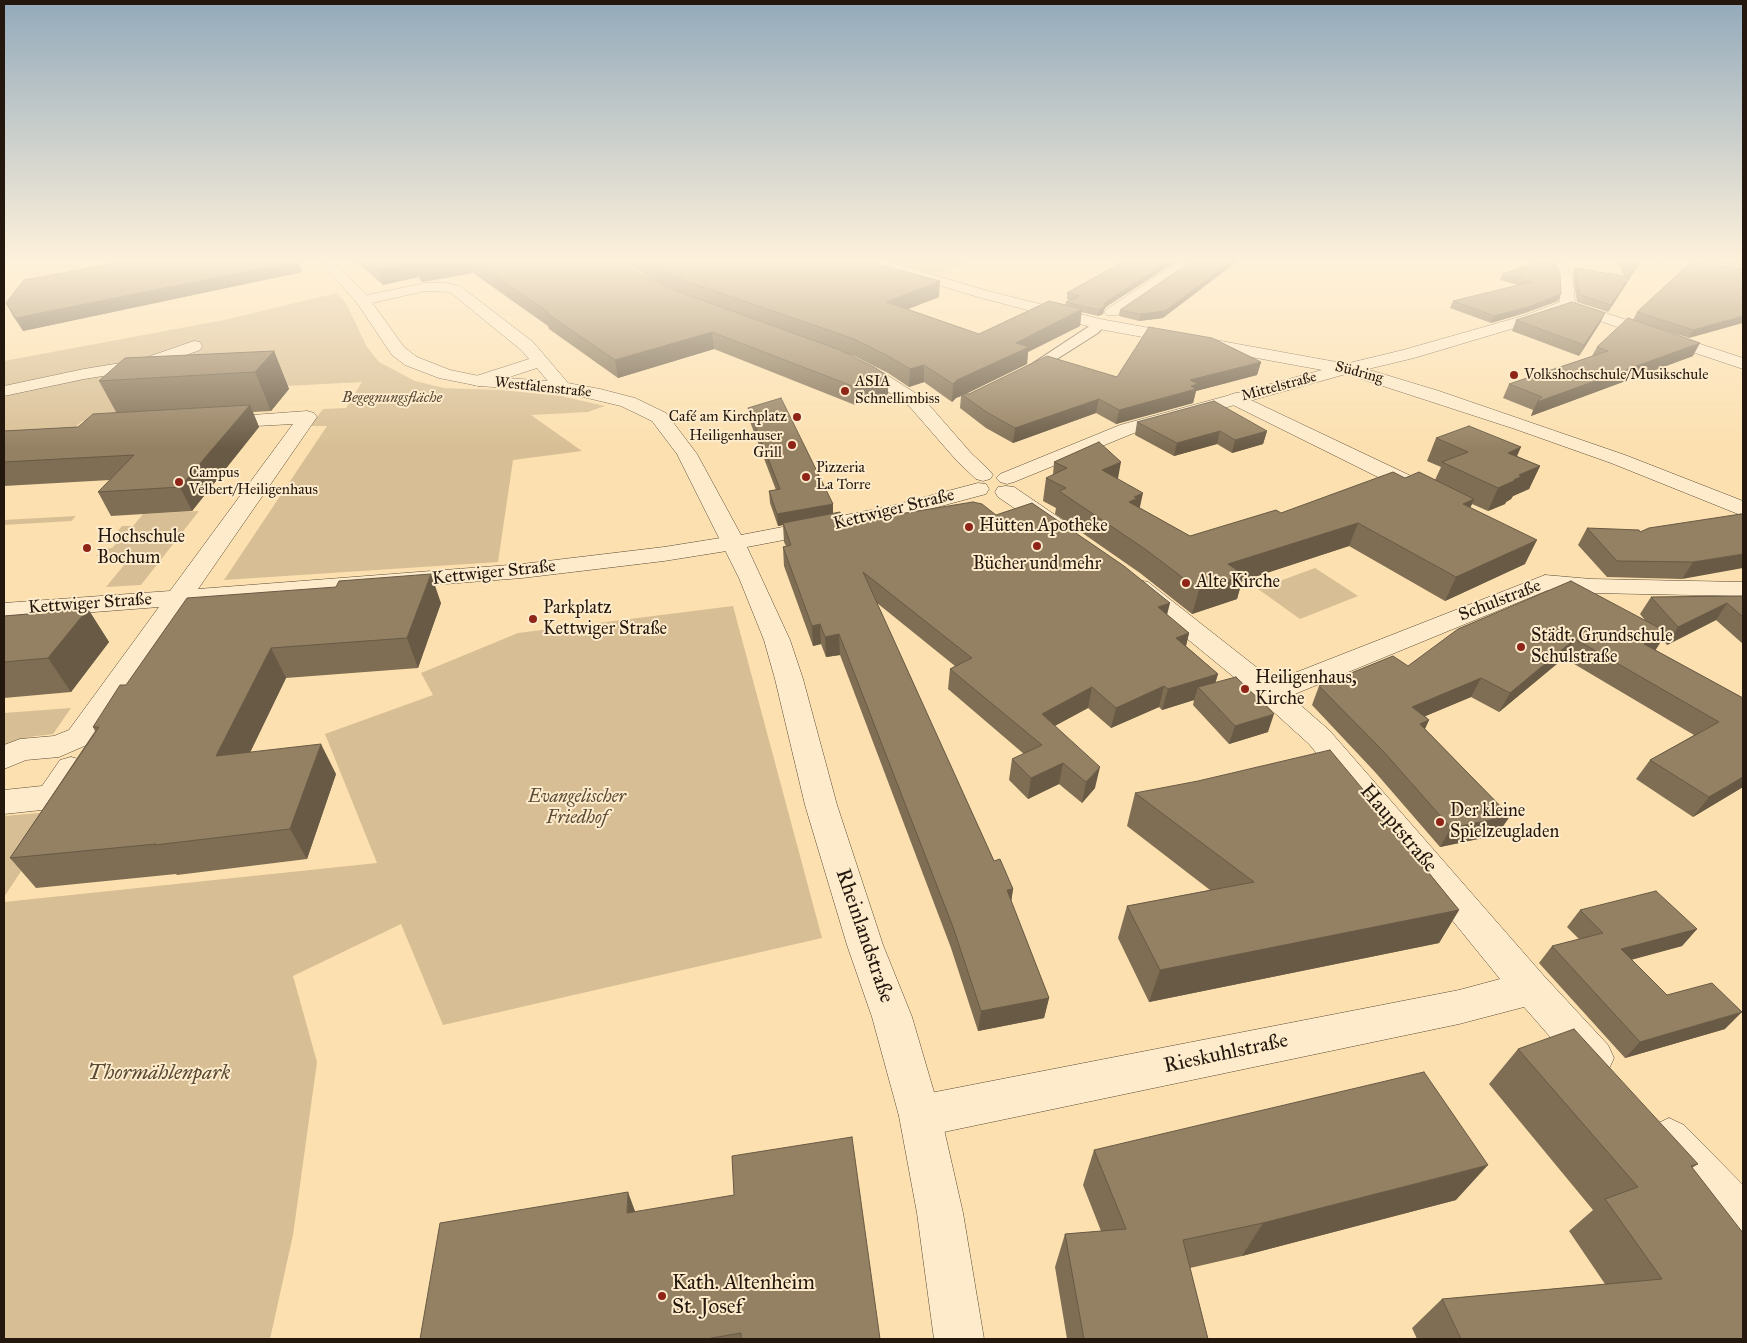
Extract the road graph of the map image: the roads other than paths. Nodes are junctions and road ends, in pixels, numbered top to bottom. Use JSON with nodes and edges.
{"nodes":[{"id":1,"x":379,"y":324,"type":"edge"},
{"id":2,"x":499,"y":324,"type":"edge"},
{"id":3,"x":1099,"y":324,"type":"joint"},
{"id":4,"x":1512,"y":324,"type":"edge"},
{"id":5,"x":1623,"y":324,"type":"edge"},
{"id":6,"x":194,"y":346,"type":"dead end"},
{"id":7,"x":839,"y":359,"type":"edge"},
{"id":8,"x":540,"y":360,"type":"junction"},
{"id":9,"x":1743,"y":364,"type":"edge"},
{"id":10,"x":1347,"y":368,"type":"junction"},
{"id":11,"x":479,"y":381,"type":"junction"},
{"id":12,"x":1009,"y":381,"type":"edge"},
{"id":13,"x":562,"y":387,"type":"junction"},
{"id":14,"x":4,"y":391,"type":"edge"},
{"id":15,"x":1236,"y":399,"type":"junction"},
{"id":16,"x":197,"y":423,"type":"edge"},
{"id":17,"x":981,"y":482,"type":"junction"},
{"id":18,"x":1007,"y":485,"type":"junction"},
{"id":19,"x":1440,"y":499,"type":"edge"},
{"id":20,"x":1743,"y":509,"type":"edge"},
{"id":21,"x":1074,"y":540,"type":"edge"},
{"id":22,"x":733,"y":543,"type":"junction"},
{"id":23,"x":1122,"y":574,"type":"edge"},
{"id":24,"x":1743,"y":589,"type":"edge"},
{"id":25,"x":177,"y":598,"type":"junction"},
{"id":26,"x":4,"y":611,"type":"edge"},
{"id":27,"x":1271,"y":693,"type":"junction"},
{"id":28,"x":79,"y":737,"type":"junction"},
{"id":29,"x":4,"y":758,"type":"edge"},
{"id":30,"x":4,"y":802,"type":"edge"},
{"id":31,"x":1532,"y":988,"type":"junction"},
{"id":32,"x":1616,"y":1083,"type":"edge"},
{"id":33,"x":920,"y":1116,"type":"junction"},
{"id":34,"x":1649,"y":1119,"type":"edge"},
{"id":35,"x":1743,"y":1218,"type":"edge"},
{"id":36,"x":959,"y":1339,"type":"edge"}],
"edges":[{"from":1,"to":11,"type":"street","name":"Westfalenstraße"},
{"from":2,"to":8,"type":"street"},
{"from":3,"to":10,"type":"street","name":"Südring"},
{"from":3,"to":12,"type":"street"},
{"from":4,"to":10,"type":"street","name":"Mittelstraße"},
{"from":5,"to":9,"type":"street"},
{"from":6,"to":14,"type":"street"},
{"from":7,"to":17,"type":"street"},
{"from":8,"to":11,"type":"street"},
{"from":8,"to":13,"type":"street"},
{"from":10,"to":15,"type":"street","name":"Mittelstraße"},
{"from":10,"to":20,"type":"street","name":"Südring"},
{"from":11,"to":13,"type":"street","name":"Westfalenstraße"},
{"from":13,"to":22,"type":"street","name":"Westfalenstraße"},
{"from":15,"to":18,"type":"street","name":"Mittelstraße"},
{"from":15,"to":19,"type":"street"},
{"from":16,"to":25,"type":"street"},
{"from":17,"to":18,"type":"street"},
{"from":17,"to":22,"type":"street","name":"Kettwiger Straße"},
{"from":18,"to":21,"type":"street"},
{"from":22,"to":25,"type":"street","name":"Kettwiger Straße"},
{"from":22,"to":33,"type":"street","name":"Rheinlandstraße"},
{"from":23,"to":27,"type":"street","name":"Hauptstraße"},
{"from":24,"to":27,"type":"street","name":"Schulstraße"},
{"from":25,"to":26,"type":"street","name":"Kettwiger Straße"},
{"from":25,"to":28,"type":"street"},
{"from":27,"to":31,"type":"street","name":"Hauptstraße"},
{"from":28,"to":29,"type":"street"},
{"from":28,"to":30,"type":"street"},
{"from":31,"to":32,"type":"street","name":"Hauptstraße"},
{"from":31,"to":33,"type":"street","name":"Rieskuhlstraße"},
{"from":33,"to":36,"type":"street","name":"Rheinlandstraße"},
{"from":34,"to":35,"type":"street"}]}
